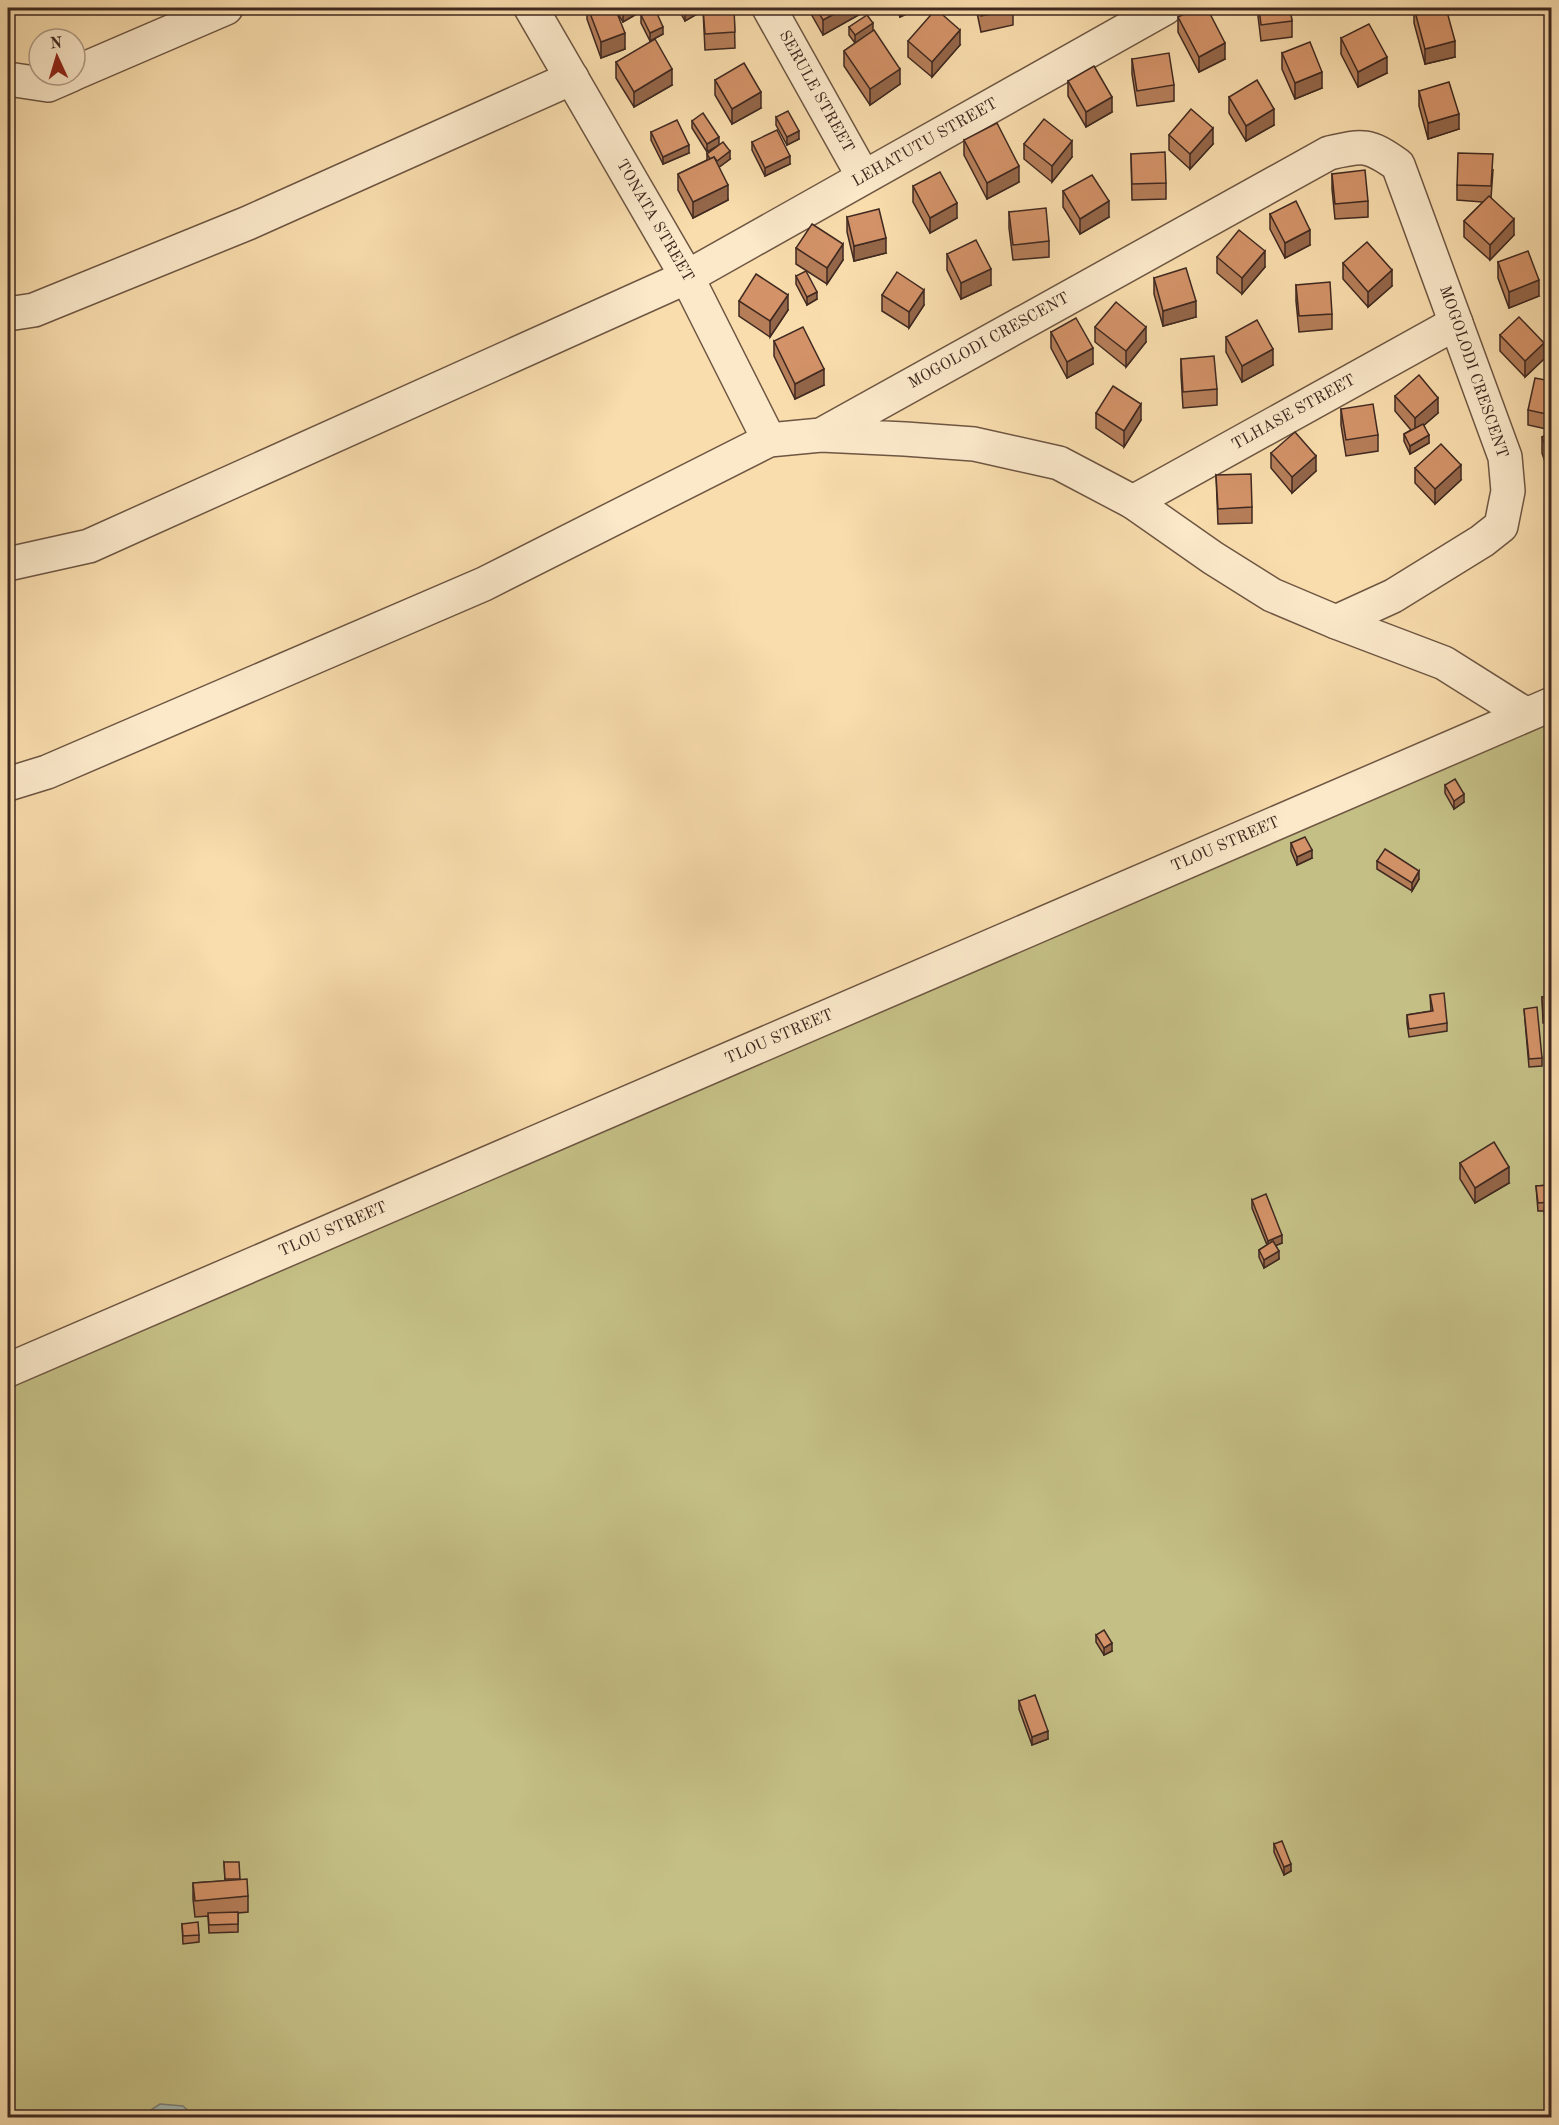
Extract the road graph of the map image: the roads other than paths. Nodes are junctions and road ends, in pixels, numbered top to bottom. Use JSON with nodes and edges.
{"nodes":[{"id":1,"x":226,"y":8,"type":"edge"},
{"id":2,"x":531,"y":8,"type":"edge"},
{"id":3,"x":769,"y":8,"type":"edge"},
{"id":4,"x":1165,"y":8,"type":"edge"},
{"id":5,"x":87,"y":68,"type":"edge"},
{"id":6,"x":572,"y":78,"type":"junction"},
{"id":7,"x":8,"y":79,"type":"edge"},
{"id":8,"x":27,"y":82,"type":"edge"},
{"id":9,"x":863,"y":176,"type":"junction"},
{"id":10,"x":687,"y":277,"type":"junction"},
{"id":11,"x":8,"y":314,"type":"edge"},
{"id":12,"x":1456,"y":323,"type":"junction"},
{"id":13,"x":822,"y":435,"type":"junction"},
{"id":14,"x":769,"y":440,"type":"junction"},
{"id":15,"x":1133,"y":502,"type":"junction"},
{"id":16,"x":8,"y":564,"type":"edge"},
{"id":17,"x":1336,"y":622,"type":"junction"},
{"id":18,"x":1538,"y":709,"type":"edge"},
{"id":19,"x":8,"y":784,"type":"edge"},
{"id":20,"x":8,"y":1370,"type":"edge"}],
"edges":[{"from":1,"to":5,"type":"street"},
{"from":2,"to":6,"type":"street","name":"TONATA STREET"},
{"from":3,"to":9,"type":"street","name":"SERULE STREET"},
{"from":4,"to":9,"type":"street","name":"LEHATUTU STREET"},
{"from":6,"to":10,"type":"street","name":"TONATA STREET"},
{"from":6,"to":11,"type":"street"},
{"from":7,"to":8,"type":"street"},
{"from":9,"to":10,"type":"street","name":"LEHATUTU STREET"},
{"from":10,"to":14,"type":"street","name":"TONATA STREET"},
{"from":10,"to":16,"type":"street","name":"LEHATUTU STREET"},
{"from":12,"to":13,"type":"street","name":"MOGOLODI CRESCENT"},
{"from":12,"to":15,"type":"street","name":"TLHASE STREET"},
{"from":12,"to":17,"type":"street","name":"MOGOLODI CRESCENT"},
{"from":13,"to":14,"type":"street","name":"MOGOLODI CRESCENT"},
{"from":13,"to":15,"type":"street","name":"MOGOLODI CRESCENT"},
{"from":14,"to":19,"type":"street"},
{"from":15,"to":17,"type":"street","name":"MOGOLODI CRESCENT"},
{"from":17,"to":18,"type":"street"},
{"from":18,"to":20,"type":"street","name":"TLOU STREET"}]}
